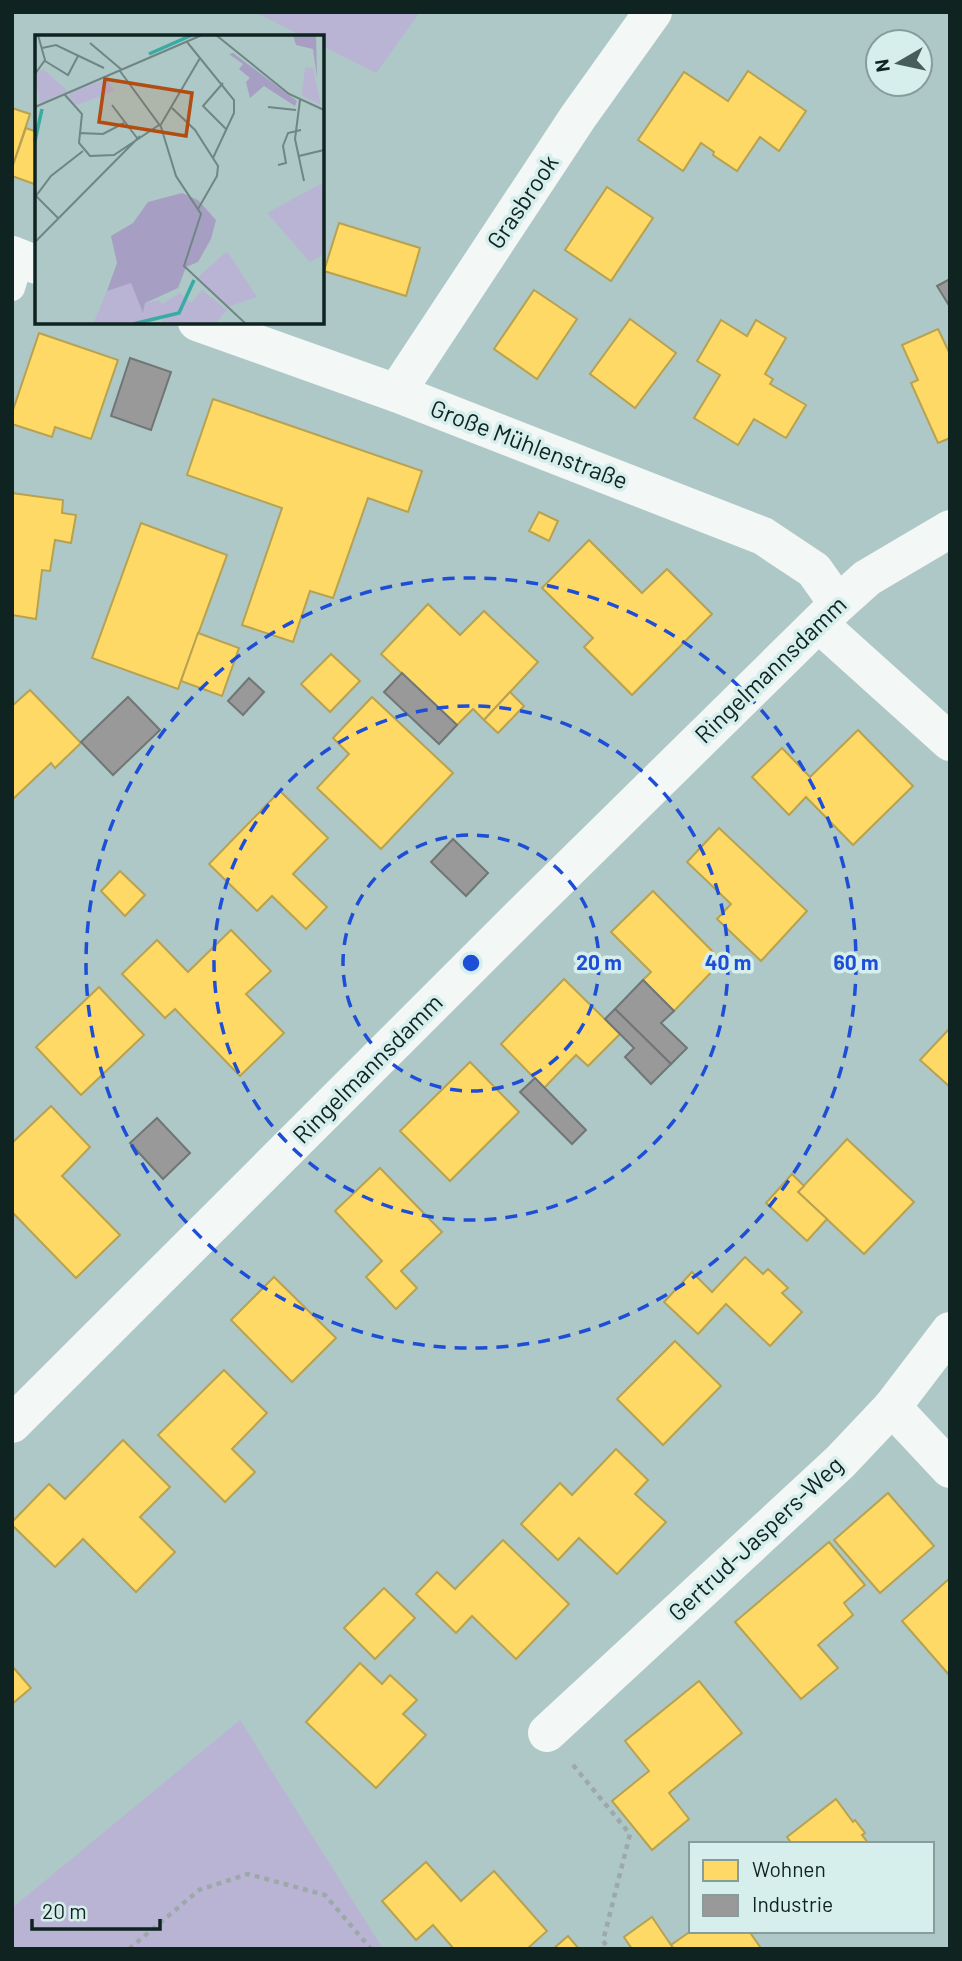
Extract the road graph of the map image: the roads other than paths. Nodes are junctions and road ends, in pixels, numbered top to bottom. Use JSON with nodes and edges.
{"nodes":[{"id":1,"x":653,"y":12,"type":"edge"},
{"id":2,"x":203,"y":324,"type":"edge"},
{"id":3,"x":396,"y":393,"type":"junction"},
{"id":4,"x":950,"y":529,"type":"edge"},
{"id":5,"x":829,"y":614,"type":"junction"},
{"id":6,"x":950,"y":741,"type":"edge"},
{"id":7,"x":950,"y":1331,"type":"edge"},
{"id":8,"x":892,"y":1407,"type":"junction"},
{"id":9,"x":12,"y":1424,"type":"edge"},
{"id":10,"x":950,"y":1469,"type":"edge"},
{"id":11,"x":547,"y":1733,"type":"road end"}],
"edges":[{"from":1,"to":3,"type":"street","name":"Grasbrook"},
{"from":2,"to":3,"type":"street","name":"Große Mühlenstraße"},
{"from":3,"to":5,"type":"street","name":"Große Mühlenstraße"},
{"from":4,"to":5,"type":"street","name":"Ringelmannsdamm"},
{"from":5,"to":6,"type":"street","name":"Große Mühlenstraße"},
{"from":5,"to":9,"type":"street","name":"Ringelmannsdamm"},
{"from":7,"to":8,"type":"street","name":"Gertrud-Jaspers-Weg"},
{"from":8,"to":10,"type":"street"},
{"from":8,"to":11,"type":"street","name":"Gertrud-Jaspers-Weg"}]}
